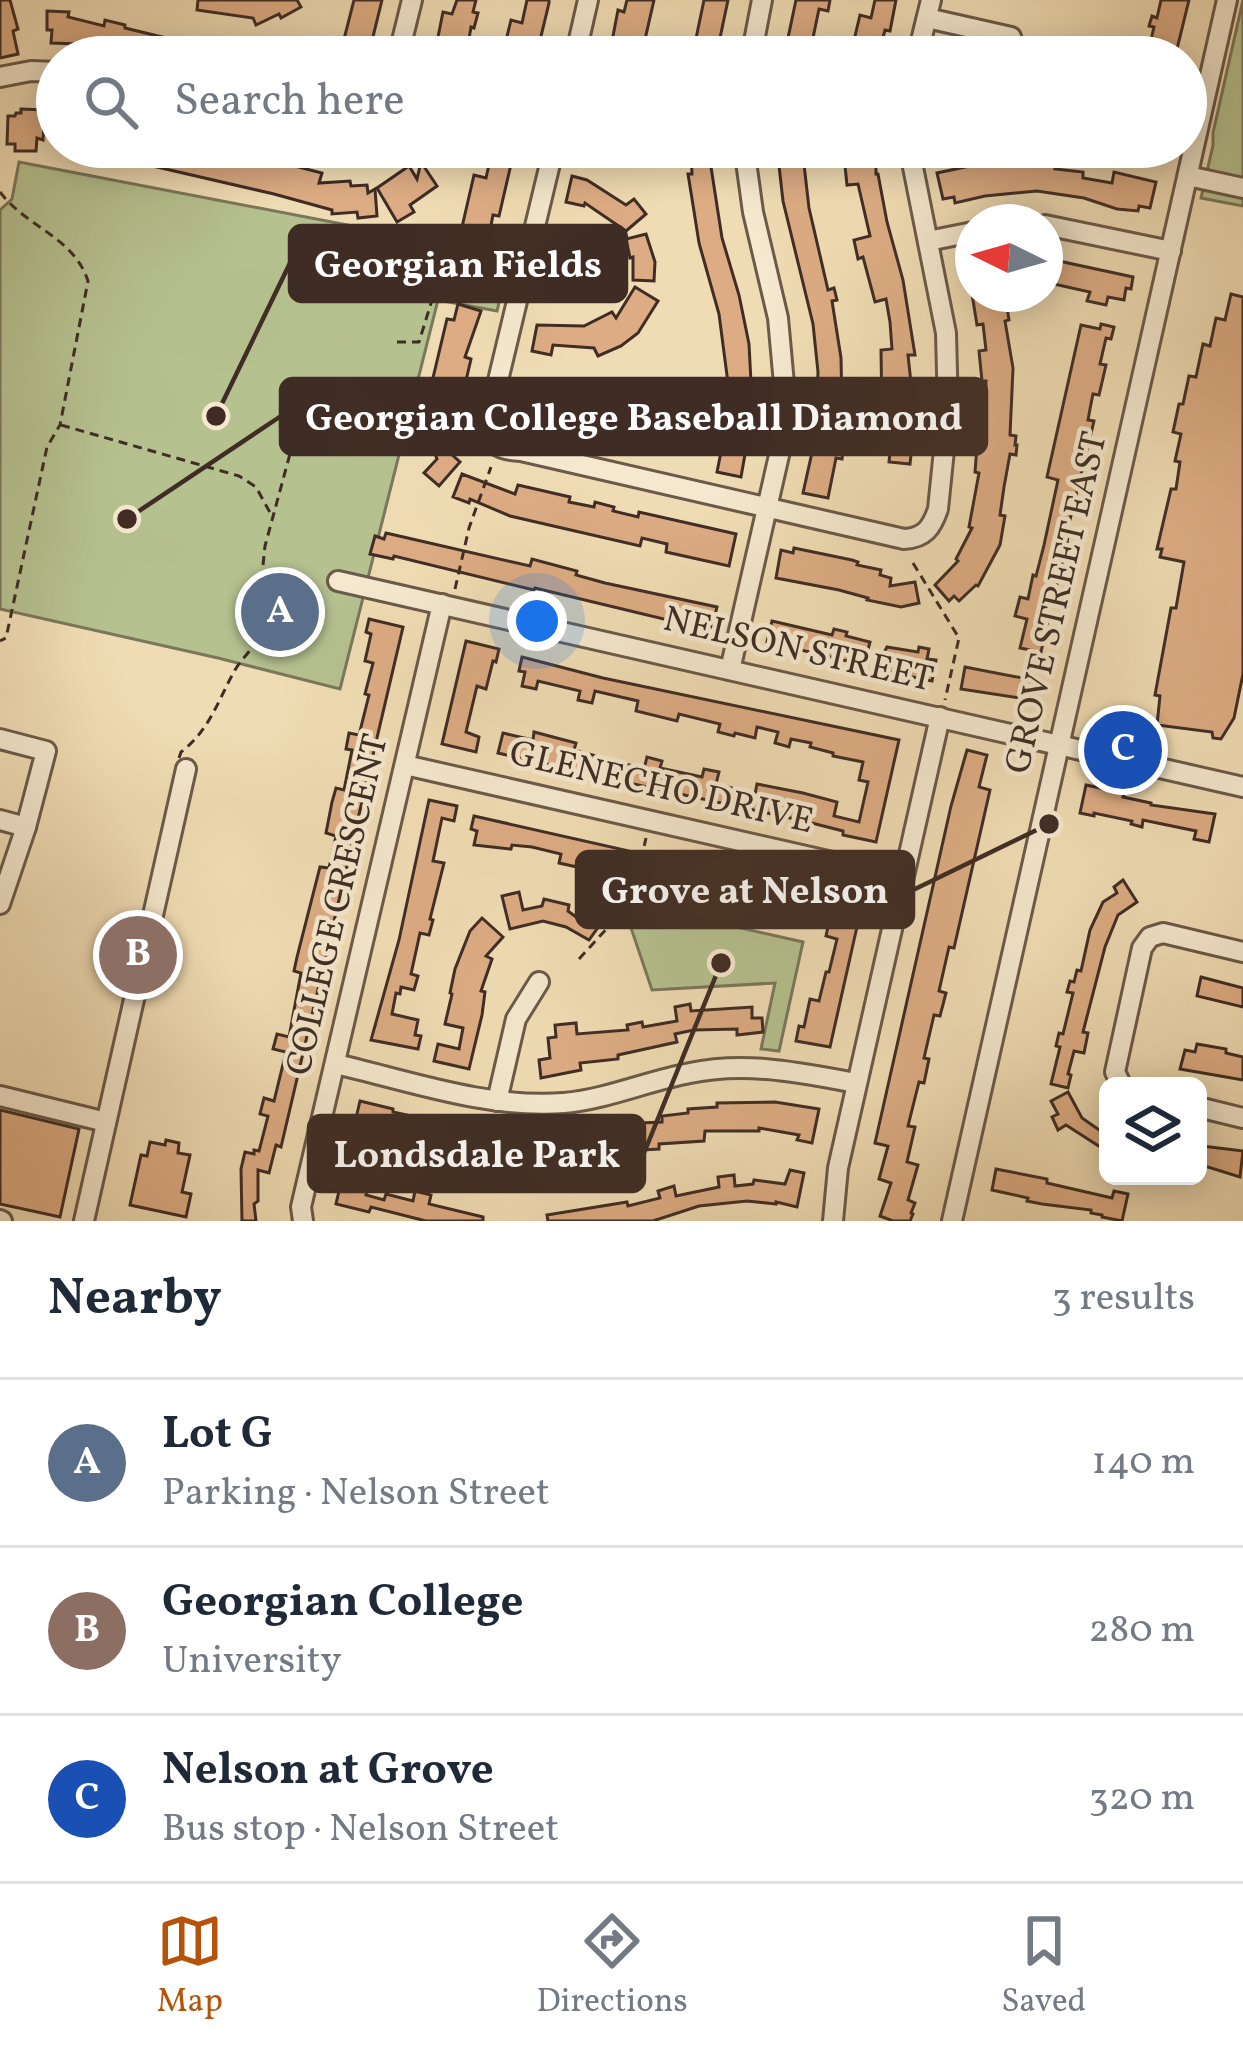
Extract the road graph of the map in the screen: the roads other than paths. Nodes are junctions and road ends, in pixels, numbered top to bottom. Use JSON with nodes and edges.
{"nodes":[{"id":1,"x":412,"y":0,"type":"edge"},
{"id":2,"x":588,"y":0,"type":"edge"},
{"id":3,"x":762,"y":0,"type":"edge"},
{"id":4,"x":929,"y":9,"type":"edge"},
{"id":5,"x":1232,"y":10,"type":"edge"},
{"id":6,"x":403,"y":36,"type":"edge"},
{"id":7,"x":580,"y":36,"type":"edge"},
{"id":8,"x":755,"y":36,"type":"edge"},
{"id":9,"x":1008,"y":36,"type":"edge"},
{"id":10,"x":36,"y":70,"type":"edge"},
{"id":11,"x":0,"y":77,"type":"edge"},
{"id":12,"x":1207,"y":104,"type":"edge"},
{"id":13,"x":549,"y":168,"type":"edge"},
{"id":14,"x":747,"y":168,"type":"edge"},
{"id":15,"x":914,"y":168,"type":"edge"},
{"id":16,"x":1190,"y":168,"type":"edge"},
{"id":17,"x":1188,"y":176,"type":"junction"},
{"id":18,"x":1243,"y":188,"type":"edge"},
{"id":19,"x":1063,"y":229,"type":"edge"},
{"id":20,"x":955,"y":236,"type":"edge"},
{"id":21,"x":928,"y":242,"type":"junction"},
{"id":22,"x":1171,"y":251,"type":"junction"},
{"id":23,"x":529,"y":256,"type":"junction"},
{"id":24,"x":574,"y":268,"type":"dead end"},
{"id":25,"x":767,"y":507,"type":"junction"},
{"id":26,"x":338,"y":580,"type":"dead end"},
{"id":27,"x":448,"y":598,"type":"junction"},
{"id":28,"x":730,"y":670,"type":"junction"},
{"id":29,"x":942,"y":710,"type":"junction"},
{"id":30,"x":0,"y":739,"type":"edge"},
{"id":31,"x":1059,"y":746,"type":"junction"},
{"id":32,"x":183,"y":760,"type":"road end"},
{"id":33,"x":405,"y":765,"type":"junction"},
{"id":34,"x":1243,"y":787,"type":"edge"},
{"id":35,"x":0,"y":820,"type":"edge"},
{"id":36,"x":26,"y":827,"type":"junction"},
{"id":37,"x":902,"y":878,"type":"junction"},
{"id":38,"x":0,"y":904,"type":"edge"},
{"id":39,"x":1243,"y":952,"type":"edge"},
{"id":40,"x":538,"y":982,"type":"dead end"},
{"id":41,"x":336,"y":1064,"type":"junction"},
{"id":42,"x":1117,"y":1077,"type":"edge"},
{"id":43,"x":856,"y":1083,"type":"junction"},
{"id":44,"x":0,"y":1096,"type":"edge"},
{"id":45,"x":497,"y":1101,"type":"junction"},
{"id":46,"x":1207,"y":1109,"type":"edge"},
{"id":47,"x":1243,"y":1118,"type":"edge"},
{"id":48,"x":106,"y":1122,"type":"junction"},
{"id":49,"x":959,"y":1220,"type":"edge"},
{"id":50,"x":84,"y":1221,"type":"edge"},
{"id":51,"x":303,"y":1221,"type":"edge"},
{"id":52,"x":833,"y":1221,"type":"edge"}],
"edges":[{"from":1,"to":6,"type":"street"},
{"from":2,"to":7,"type":"street"},
{"from":3,"to":8,"type":"street"},
{"from":4,"to":9,"type":"street"},
{"from":5,"to":12,"type":"street","name":"GROVE STREET EAST"},
{"from":10,"to":11,"type":"street"},
{"from":13,"to":23,"type":"street"},
{"from":14,"to":25,"type":"street"},
{"from":15,"to":21,"type":"street"},
{"from":16,"to":17,"type":"street","name":"GROVE STREET EAST"},
{"from":17,"to":18,"type":"street"},
{"from":17,"to":22,"type":"street","name":"GROVE STREET EAST"},
{"from":19,"to":22,"type":"street"},
{"from":20,"to":21,"type":"street"},
{"from":21,"to":25,"type":"street"},
{"from":22,"to":31,"type":"street","name":"GROVE STREET EAST"},
{"from":23,"to":24,"type":"street"},
{"from":23,"to":25,"type":"street"},
{"from":25,"to":28,"type":"street"},
{"from":26,"to":27,"type":"street","name":"NELSON STREET"},
{"from":27,"to":28,"type":"street","name":"NELSON STREET"},
{"from":27,"to":33,"type":"street","name":"COLLEGE CRESCENT"},
{"from":28,"to":29,"type":"street","name":"NELSON STREET"},
{"from":29,"to":31,"type":"street","name":"NELSON STREET"},
{"from":29,"to":37,"type":"street"},
{"from":30,"to":36,"type":"street"},
{"from":31,"to":34,"type":"street","name":"NELSON STREET"},
{"from":31,"to":49,"type":"street","name":"GROVE STREET EAST"},
{"from":32,"to":48,"type":"street"},
{"from":33,"to":37,"type":"street","name":"GLENECHO DRIVE"},
{"from":33,"to":41,"type":"street","name":"COLLEGE CRESCENT"},
{"from":35,"to":36,"type":"street"},
{"from":36,"to":38,"type":"street"},
{"from":37,"to":43,"type":"street"},
{"from":39,"to":42,"type":"street"},
{"from":40,"to":45,"type":"street"},
{"from":41,"to":45,"type":"street"},
{"from":41,"to":51,"type":"street","name":"COLLEGE CRESCENT"},
{"from":43,"to":45,"type":"street"},
{"from":43,"to":52,"type":"street"},
{"from":44,"to":48,"type":"street"},
{"from":46,"to":47,"type":"street"},
{"from":48,"to":50,"type":"street"}]}
